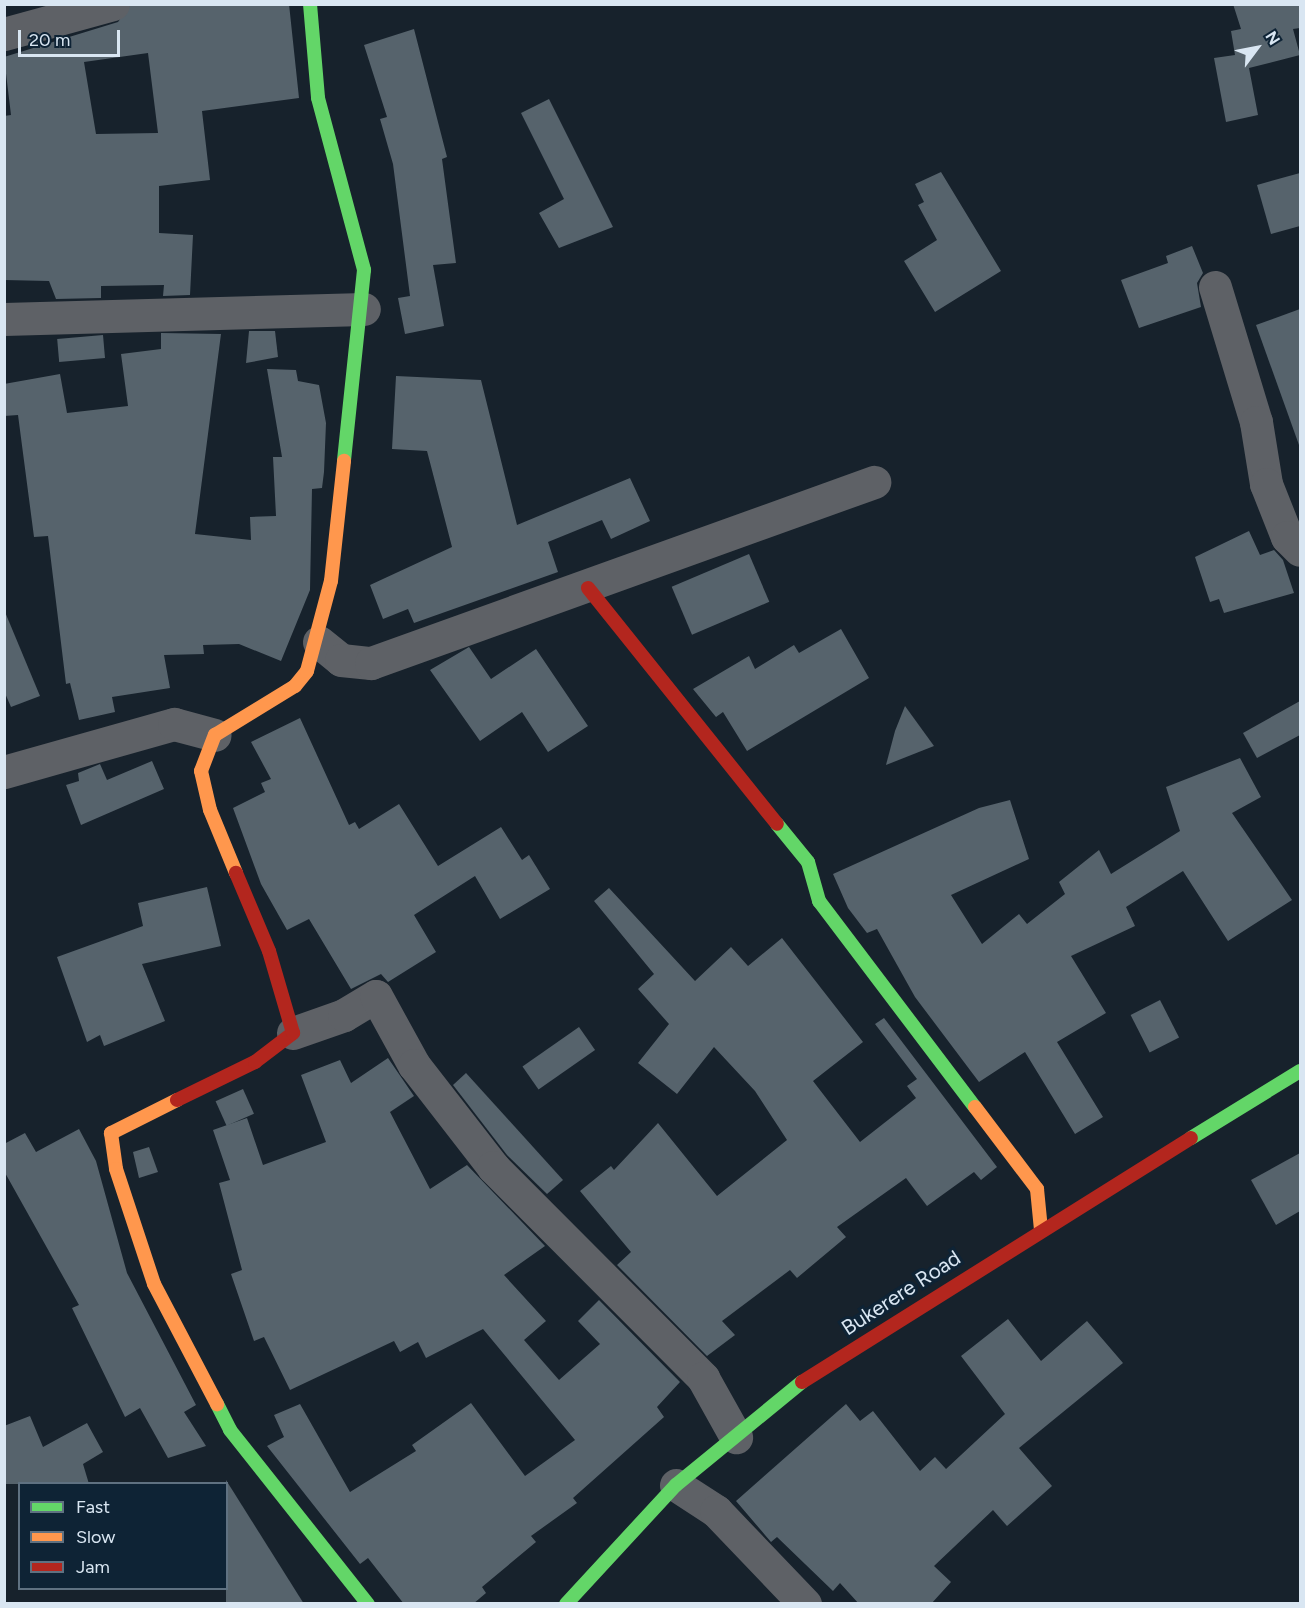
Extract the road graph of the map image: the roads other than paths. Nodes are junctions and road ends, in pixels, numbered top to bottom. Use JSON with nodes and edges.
{"nodes":[{"id":1,"x":113,"y":4,"type":"edge"},
{"id":2,"x":310,"y":4,"type":"edge"},
{"id":3,"x":4,"y":34,"type":"edge"},
{"id":4,"x":1215,"y":287,"type":"dead end"},
{"id":5,"x":364,"y":309,"type":"junction"},
{"id":6,"x":4,"y":318,"type":"edge"},
{"id":7,"x":874,"y":482,"type":"dead end"},
{"id":8,"x":1300,"y":550,"type":"edge"},
{"id":9,"x":588,"y":588,"type":"junction"},
{"id":10,"x":319,"y":642,"type":"junction"},
{"id":11,"x":215,"y":735,"type":"junction"},
{"id":12,"x":4,"y":772,"type":"edge"},
{"id":13,"x":293,"y":1033,"type":"junction"},
{"id":14,"x":1300,"y":1071,"type":"edge"},
{"id":15,"x":1041,"y":1230,"type":"junction"},
{"id":16,"x":736,"y":1437,"type":"junction"},
{"id":17,"x":676,"y":1485,"type":"junction"},
{"id":18,"x":368,"y":1604,"type":"edge"},
{"id":19,"x":566,"y":1604,"type":"edge"},
{"id":20,"x":805,"y":1604,"type":"edge"}],
"edges":[{"from":1,"to":3,"type":"street"},
{"from":2,"to":5,"type":"street"},
{"from":4,"to":8,"type":"street"},
{"from":5,"to":6,"type":"street"},
{"from":5,"to":10,"type":"street"},
{"from":7,"to":9,"type":"street"},
{"from":9,"to":10,"type":"street"},
{"from":9,"to":15,"type":"street"},
{"from":10,"to":11,"type":"street"},
{"from":11,"to":12,"type":"street"},
{"from":11,"to":13,"type":"street"},
{"from":13,"to":16,"type":"street"},
{"from":13,"to":18,"type":"street"},
{"from":14,"to":15,"type":"street","name":"Bukerere Road"},
{"from":15,"to":16,"type":"street","name":"Bukerere Road"},
{"from":16,"to":17,"type":"street","name":"Bukerere Road"},
{"from":17,"to":19,"type":"street","name":"Bukerere Road"},
{"from":17,"to":20,"type":"street"}]}
